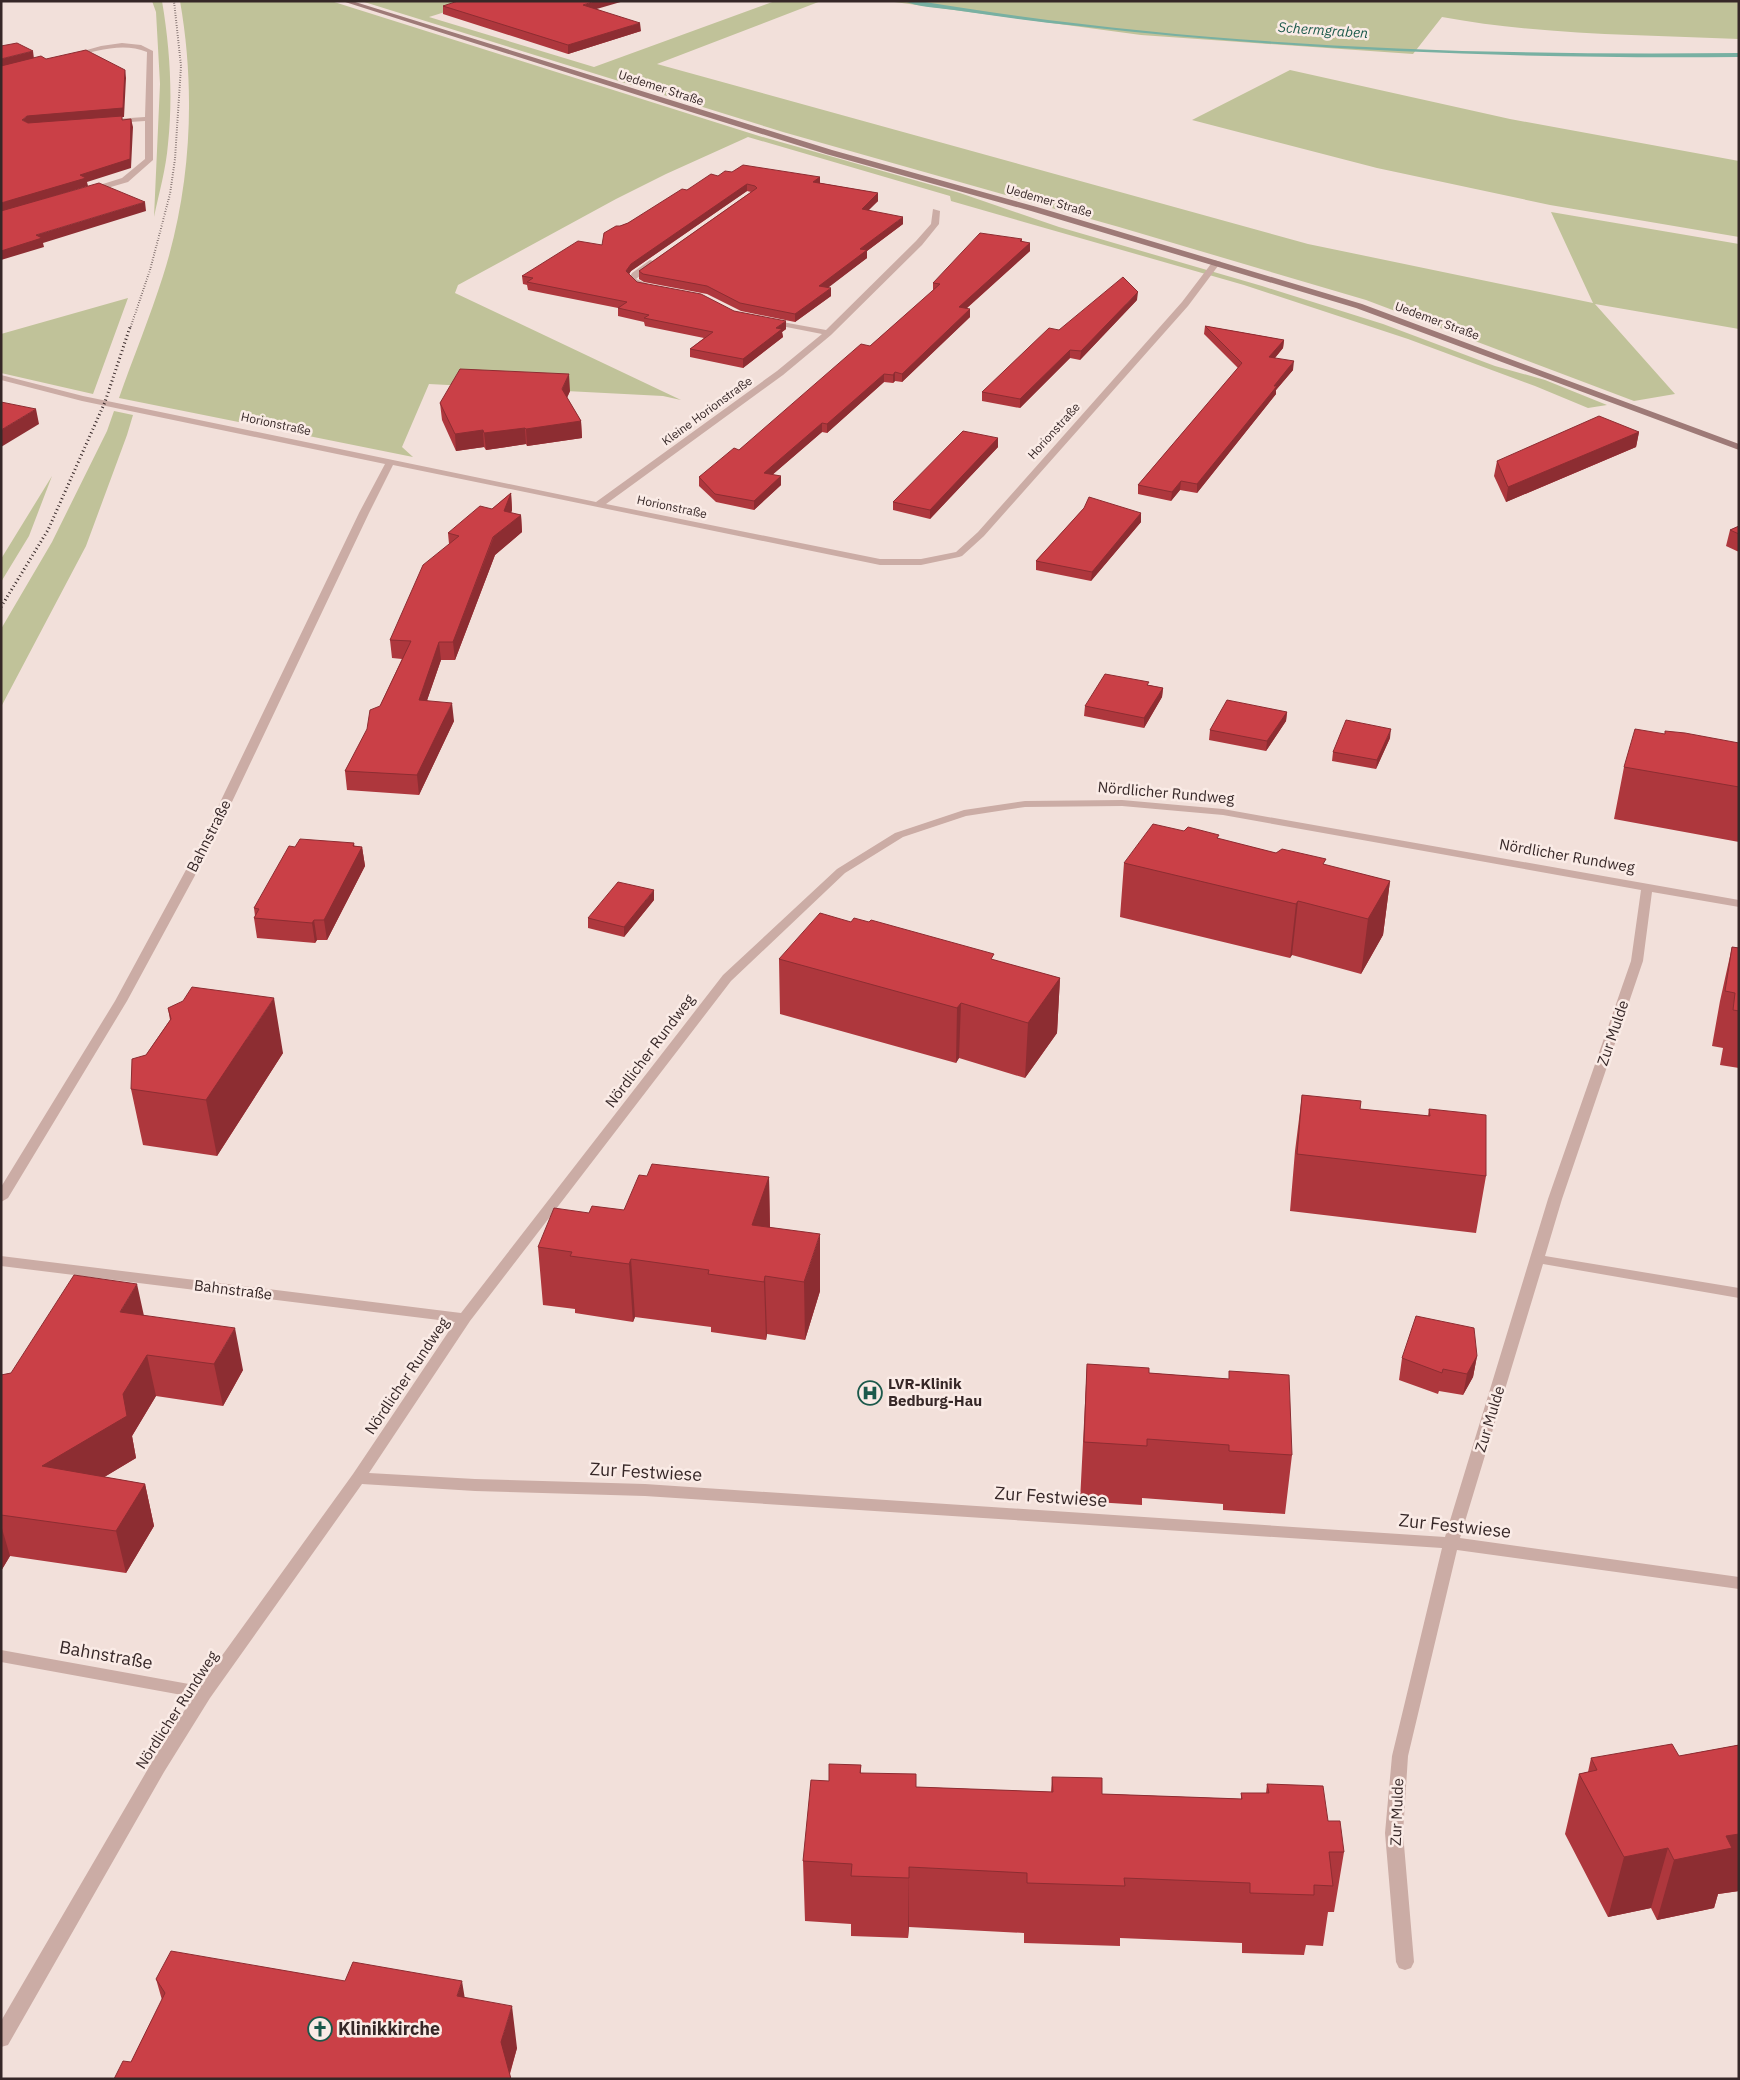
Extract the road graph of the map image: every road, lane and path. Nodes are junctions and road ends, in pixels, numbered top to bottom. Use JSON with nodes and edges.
{"nodes":[{"id":1,"x":345,"y":1,"type":"edge"},
{"id":2,"x":68,"y":56,"type":"edge"},
{"id":3,"x":148,"y":119,"type":"junction"},
{"id":4,"x":108,"y":122,"type":"edge"},
{"id":5,"x":77,"y":194,"type":"edge"},
{"id":6,"x":936,"y":211,"type":"dead end"},
{"id":7,"x":658,"y":259,"type":"edge"},
{"id":8,"x":1216,"y":262,"type":"junction"},
{"id":9,"x":656,"y":289,"type":"edge"},
{"id":10,"x":756,"y":319,"type":"edge"},
{"id":11,"x":828,"y":333,"type":"junction"},
{"id":12,"x":1,"y":377,"type":"edge"},
{"id":13,"x":1739,"y":448,"type":"edge"},
{"id":14,"x":391,"y":461,"type":"junction"},
{"id":15,"x":598,"y":505,"type":"junction"},
{"id":16,"x":1647,"y":887,"type":"junction"},
{"id":17,"x":1739,"y":904,"type":"edge"},
{"id":18,"x":1,"y":1198,"type":"edge"},
{"id":19,"x":1538,"y":1259,"type":"junction"},
{"id":20,"x":1,"y":1261,"type":"edge"},
{"id":21,"x":1739,"y":1293,"type":"edge"},
{"id":22,"x":465,"y":1318,"type":"junction"},
{"id":23,"x":358,"y":1478,"type":"junction"},
{"id":24,"x":1451,"y":1543,"type":"junction"},
{"id":25,"x":1739,"y":1583,"type":"edge"},
{"id":26,"x":1,"y":1656,"type":"edge"},
{"id":27,"x":204,"y":1693,"type":"junction"},
{"id":28,"x":1405,"y":1962,"type":"dead end"},
{"id":29,"x":1,"y":2040,"type":"edge"}],
"edges":[{"from":1,"to":8,"type":"main road","name":"Uedemer Straße"},
{"from":2,"to":3,"type":"street"},
{"from":3,"to":4,"type":"street"},
{"from":3,"to":5,"type":"street"},
{"from":6,"to":11,"type":"street","name":"Kleine Horionstraße"},
{"from":7,"to":9,"type":"street"},
{"from":8,"to":13,"type":"main road","name":"Uedemer Straße"},
{"from":8,"to":15,"type":"street","name":"Horionstraße"},
{"from":10,"to":11,"type":"street"},
{"from":11,"to":15,"type":"street","name":"Kleine Horionstraße"},
{"from":12,"to":14,"type":"street","name":"Horionstraße"},
{"from":14,"to":15,"type":"street","name":"Horionstraße"},
{"from":14,"to":18,"type":"street","name":"Bahnstraße"},
{"from":16,"to":17,"type":"street","name":"Nördlicher Rundweg"},
{"from":16,"to":19,"type":"street","name":"Zur Mulde"},
{"from":16,"to":22,"type":"street","name":"Nördlicher Rundweg"},
{"from":19,"to":21,"type":"street"},
{"from":19,"to":24,"type":"street","name":"Zur Mulde"},
{"from":20,"to":22,"type":"street","name":"Bahnstraße"},
{"from":22,"to":23,"type":"street","name":"Nördlicher Rundweg"},
{"from":23,"to":24,"type":"street","name":"Zur Festwiese"},
{"from":23,"to":27,"type":"street","name":"Nördlicher Rundweg"},
{"from":24,"to":25,"type":"street","name":"Zur Festwiese"},
{"from":24,"to":28,"type":"street","name":"Zur Mulde"},
{"from":26,"to":27,"type":"street","name":"Bahnstraße"},
{"from":27,"to":29,"type":"street","name":"Nördlicher Rundweg"}]}
